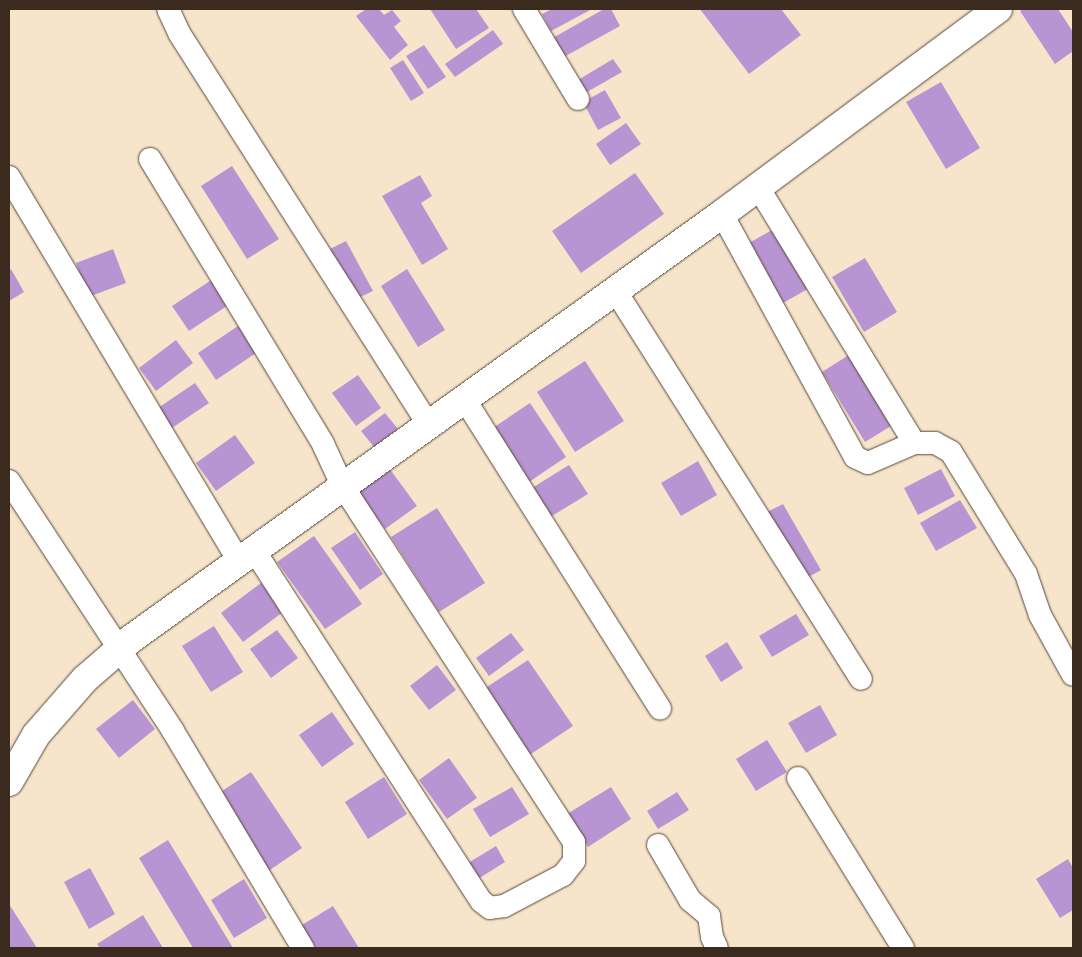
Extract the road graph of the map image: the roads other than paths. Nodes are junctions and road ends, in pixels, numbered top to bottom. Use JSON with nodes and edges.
{"nodes":[{"id":1,"x":168,"y":9,"type":"edge"},
{"id":2,"x":524,"y":9,"type":"edge"},
{"id":3,"x":998,"y":9,"type":"edge"},
{"id":4,"x":578,"y":100,"type":"dead end"},
{"id":5,"x":150,"y":159,"type":"dead end"},
{"id":6,"x":9,"y":177,"type":"edge"},
{"id":7,"x":758,"y":187,"type":"junction"},
{"id":8,"x":722,"y":214,"type":"junction"},
{"id":9,"x":615,"y":290,"type":"junction"},
{"id":10,"x":465,"y":400,"type":"junction"},
{"id":11,"x":429,"y":426,"type":"junction"},
{"id":12,"x":914,"y":443,"type":"junction"},
{"id":13,"x":9,"y":481,"type":"edge"},
{"id":14,"x":342,"y":486,"type":"junction"},
{"id":15,"x":246,"y":556,"type":"junction"},
{"id":16,"x":120,"y":649,"type":"junction"},
{"id":17,"x":1073,"y":675,"type":"edge"},
{"id":18,"x":861,"y":679,"type":"dead end"},
{"id":19,"x":660,"y":709,"type":"dead end"},
{"id":20,"x":798,"y":778,"type":"dead end"},
{"id":21,"x":9,"y":782,"type":"edge"},
{"id":22,"x":658,"y":845,"type":"dead end"},
{"id":23,"x":303,"y":948,"type":"edge"},
{"id":24,"x":717,"y":948,"type":"edge"},
{"id":25,"x":904,"y":948,"type":"edge"}],
"edges":[{"from":1,"to":11,"type":"street"},
{"from":2,"to":4,"type":"street"},
{"from":3,"to":7,"type":"street"},
{"from":5,"to":14,"type":"street"},
{"from":6,"to":15,"type":"street"},
{"from":7,"to":8,"type":"street"},
{"from":7,"to":12,"type":"street"},
{"from":8,"to":9,"type":"street"},
{"from":8,"to":12,"type":"street"},
{"from":9,"to":10,"type":"street"},
{"from":9,"to":18,"type":"street"},
{"from":10,"to":11,"type":"street"},
{"from":10,"to":19,"type":"street"},
{"from":11,"to":14,"type":"street"},
{"from":12,"to":17,"type":"street"},
{"from":13,"to":16,"type":"street"},
{"from":14,"to":15,"type":"street"},
{"from":14,"to":15,"type":"street"},
{"from":15,"to":16,"type":"street"},
{"from":16,"to":21,"type":"street"},
{"from":16,"to":23,"type":"street"},
{"from":20,"to":25,"type":"street"},
{"from":22,"to":24,"type":"street"}]}
